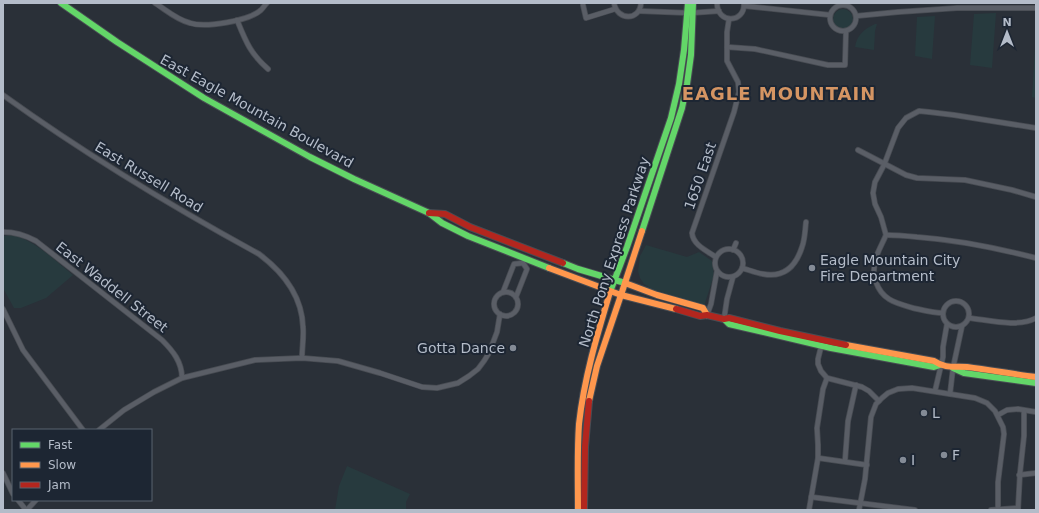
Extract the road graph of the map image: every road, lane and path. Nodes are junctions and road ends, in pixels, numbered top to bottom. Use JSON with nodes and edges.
{"nodes":[{"id":1,"x":61,"y":3,"type":"edge"},
{"id":2,"x":155,"y":3,"type":"edge"},
{"id":3,"x":267,"y":3,"type":"edge"},
{"id":4,"x":614,"y":3,"type":"edge"},
{"id":5,"x":641,"y":3,"type":"edge"},
{"id":6,"x":688,"y":3,"type":"edge"},
{"id":7,"x":693,"y":3,"type":"edge"},
{"id":8,"x":718,"y":3,"type":"edge"},
{"id":9,"x":847,"y":4,"type":"edge"},
{"id":10,"x":582,"y":5,"type":"dead end"},
{"id":11,"x":744,"y":5,"type":"edge"},
{"id":12,"x":1036,"y":8,"type":"edge"},
{"id":13,"x":615,"y":9,"type":"junction"},
{"id":14,"x":639,"y":10,"type":"junction"},
{"id":15,"x":719,"y":11,"type":"junction"},
{"id":16,"x":690,"y":13,"type":"junction"},
{"id":17,"x":830,"y":15,"type":"junction"},
{"id":18,"x":856,"y":16,"type":"junction"},
{"id":19,"x":729,"y":19,"type":"junction"},
{"id":20,"x":237,"y":20,"type":"junction"},
{"id":21,"x":846,"y":31,"type":"junction"},
{"id":22,"x":727,"y":46,"type":"junction"},
{"id":23,"x":268,"y":69,"type":"dead end"},
{"id":24,"x":3,"y":95,"type":"edge"},
{"id":25,"x":1036,"y":128,"type":"edge"},
{"id":26,"x":858,"y":150,"type":"dead end"},
{"id":27,"x":884,"y":165,"type":"junction"},
{"id":28,"x":1036,"y":197,"type":"edge"},
{"id":29,"x":429,"y":213,"type":"junction"},
{"id":30,"x":806,"y":222,"type":"dead end"},
{"id":31,"x":3,"y":232,"type":"edge"},
{"id":32,"x":886,"y":235,"type":"junction"},
{"id":33,"x":736,"y":243,"type":"dead end"},
{"id":34,"x":529,"y":250,"type":"junction"},
{"id":35,"x":733,"y":250,"type":"junction"},
{"id":36,"x":716,"y":258,"type":"junction"},
{"id":37,"x":1036,"y":258,"type":"edge"},
{"id":38,"x":524,"y":261,"type":"junction"},
{"id":39,"x":742,"y":268,"type":"junction"},
{"id":40,"x":717,"y":271,"type":"junction"},
{"id":41,"x":733,"y":277,"type":"junction"},
{"id":42,"x":614,"y":280,"type":"junction"},
{"id":43,"x":625,"y":283,"type":"junction"},
{"id":44,"x":503,"y":292,"type":"junction"},
{"id":45,"x":610,"y":292,"type":"junction"},
{"id":46,"x":621,"y":296,"type":"junction"},
{"id":47,"x":516,"y":298,"type":"junction"},
{"id":48,"x":3,"y":309,"type":"edge"},
{"id":49,"x":943,"y":313,"type":"junction"},
{"id":50,"x":500,"y":314,"type":"junction"},
{"id":51,"x":708,"y":315,"type":"junction"},
{"id":52,"x":969,"y":318,"type":"junction"},
{"id":53,"x":1036,"y":318,"type":"edge"},
{"id":54,"x":724,"y":319,"type":"junction"},
{"id":55,"x":947,"y":324,"type":"junction"},
{"id":56,"x":962,"y":326,"type":"junction"},
{"id":57,"x":820,"y":346,"type":"junction"},
{"id":58,"x":302,"y":358,"type":"junction"},
{"id":59,"x":940,"y":365,"type":"junction"},
{"id":60,"x":953,"y":368,"type":"junction"},
{"id":61,"x":1036,"y":377,"type":"edge"},
{"id":62,"x":182,"y":378,"type":"junction"},
{"id":63,"x":827,"y":378,"type":"junction"},
{"id":64,"x":1036,"y":383,"type":"edge"},
{"id":65,"x":856,"y":385,"type":"junction"},
{"id":66,"x":935,"y":391,"type":"junction"},
{"id":67,"x":950,"y":394,"type":"junction"},
{"id":68,"x":878,"y":403,"type":"junction"},
{"id":69,"x":1024,"y":411,"type":"junction"},
{"id":70,"x":1036,"y":412,"type":"edge"},
{"id":71,"x":998,"y":415,"type":"junction"},
{"id":72,"x":82,"y":429,"type":"edge"},
{"id":73,"x":100,"y":429,"type":"edge"},
{"id":74,"x":818,"y":458,"type":"junction"},
{"id":75,"x":845,"y":461,"type":"junction"},
{"id":76,"x":867,"y":464,"type":"junction"},
{"id":77,"x":3,"y":473,"type":"edge"},
{"id":78,"x":1036,"y":473,"type":"edge"},
{"id":79,"x":1020,"y":475,"type":"junction"},
{"id":80,"x":12,"y":492,"type":"edge"},
{"id":81,"x":811,"y":496,"type":"junction"},
{"id":82,"x":19,"y":501,"type":"edge"},
{"id":83,"x":35,"y":501,"type":"edge"},
{"id":84,"x":860,"y":503,"type":"junction"},
{"id":85,"x":1018,"y":509,"type":"edge"},
{"id":86,"x":27,"y":510,"type":"edge"},
{"id":87,"x":578,"y":510,"type":"edge"},
{"id":88,"x":584,"y":510,"type":"edge"},
{"id":89,"x":809,"y":510,"type":"edge"},
{"id":90,"x":859,"y":510,"type":"edge"},
{"id":91,"x":915,"y":510,"type":"edge"},
{"id":92,"x":991,"y":510,"type":"edge"},
{"id":93,"x":998,"y":510,"type":"edge"}],
"edges":[{"from":1,"to":29,"type":"main road","name":"East Eagle Mountain Boulevard"},
{"from":2,"to":20,"type":"street"},
{"from":3,"to":20,"type":"street"},
{"from":4,"to":13,"type":"street"},
{"from":5,"to":14,"type":"street"},
{"from":6,"to":16,"type":"main road","name":"North Pony Express Parkway"},
{"from":7,"to":16,"type":"main road","name":"North Pony Express Parkway"},
{"from":8,"to":15,"type":"street"},
{"from":9,"to":17,"type":"street"},
{"from":9,"to":18,"type":"street"},
{"from":10,"to":13,"type":"street"},
{"from":11,"to":17,"type":"street"},
{"from":11,"to":19,"type":"street"},
{"from":12,"to":18,"type":"street"},
{"from":13,"to":14,"type":"street"},
{"from":14,"to":16,"type":"street"},
{"from":15,"to":16,"type":"street"},
{"from":15,"to":19,"type":"street"},
{"from":16,"to":42,"type":"main road","name":"North Pony Express Parkway"},
{"from":16,"to":43,"type":"main road","name":"North Pony Express Parkway"},
{"from":17,"to":21,"type":"street"},
{"from":18,"to":21,"type":"street"},
{"from":19,"to":22,"type":"street","name":"1650 East"},
{"from":20,"to":23,"type":"street"},
{"from":21,"to":22,"type":"street"},
{"from":22,"to":36,"type":"street","name":"1650 East"},
{"from":24,"to":58,"type":"street","name":"East Russell Road"},
{"from":25,"to":27,"type":"street"},
{"from":26,"to":27,"type":"street"},
{"from":27,"to":28,"type":"street"},
{"from":27,"to":32,"type":"street"},
{"from":29,"to":34,"type":"main road","name":"East Eagle Mountain Boulevard"},
{"from":29,"to":38,"type":"main road","name":"East Eagle Mountain Boulevard"},
{"from":30,"to":39,"type":"street"},
{"from":31,"to":62,"type":"street","name":"East Waddell Street"},
{"from":32,"to":37,"type":"street"},
{"from":32,"to":49,"type":"street"},
{"from":33,"to":35,"type":"street"},
{"from":34,"to":38,"type":"street"},
{"from":34,"to":42,"type":"main road","name":"East Eagle Mountain Boulevard"},
{"from":35,"to":36,"type":"street"},
{"from":35,"to":39,"type":"street"},
{"from":36,"to":40,"type":"street"},
{"from":38,"to":44,"type":"street"},
{"from":38,"to":45,"type":"main road","name":"East Eagle Mountain Boulevard"},
{"from":38,"to":47,"type":"street"},
{"from":39,"to":41,"type":"street"},
{"from":40,"to":41,"type":"street"},
{"from":40,"to":51,"type":"street"},
{"from":41,"to":54,"type":"street"},
{"from":42,"to":43,"type":"main road","name":"East Eagle Mountain Boulevard"},
{"from":42,"to":45,"type":"main road","name":"North Pony Express Parkway"},
{"from":43,"to":46,"type":"main road","name":"North Pony Express Parkway"},
{"from":43,"to":51,"type":"main road","name":"East Eagle Mountain Boulevard"},
{"from":44,"to":47,"type":"street"},
{"from":44,"to":50,"type":"street"},
{"from":45,"to":46,"type":"main road","name":"East Eagle Mountain Boulevard"},
{"from":45,"to":87,"type":"main road","name":"North Pony Express Parkway"},
{"from":46,"to":51,"type":"main road","name":"East Eagle Mountain Boulevard"},
{"from":46,"to":88,"type":"main road","name":"North Pony Express Parkway"},
{"from":47,"to":50,"type":"street"},
{"from":48,"to":72,"type":"street"},
{"from":49,"to":52,"type":"street"},
{"from":49,"to":55,"type":"street"},
{"from":50,"to":58,"type":"street"},
{"from":51,"to":54,"type":"main road","name":"East Eagle Mountain Boulevard"},
{"from":52,"to":53,"type":"street"},
{"from":52,"to":56,"type":"street"},
{"from":54,"to":57,"type":"main road","name":"East Eagle Mountain Boulevard"},
{"from":54,"to":59,"type":"main road","name":"East Eagle Mountain Boulevard"},
{"from":55,"to":56,"type":"street"},
{"from":55,"to":59,"type":"street"},
{"from":56,"to":60,"type":"street"},
{"from":57,"to":59,"type":"main road","name":"East Eagle Mountain Boulevard"},
{"from":57,"to":63,"type":"street"},
{"from":58,"to":62,"type":"street"},
{"from":59,"to":60,"type":"main road","name":"East Eagle Mountain Boulevard"},
{"from":59,"to":66,"type":"street"},
{"from":60,"to":61,"type":"main road","name":"East Eagle Mountain Boulevard"},
{"from":60,"to":64,"type":"main road","name":"East Eagle Mountain Boulevard"},
{"from":60,"to":67,"type":"street"},
{"from":62,"to":73,"type":"street"},
{"from":63,"to":65,"type":"street"},
{"from":63,"to":74,"type":"street"},
{"from":65,"to":68,"type":"street"},
{"from":65,"to":75,"type":"street"},
{"from":66,"to":67,"type":"street"},
{"from":66,"to":68,"type":"street"},
{"from":67,"to":71,"type":"street"},
{"from":68,"to":76,"type":"street"},
{"from":69,"to":70,"type":"street"},
{"from":69,"to":71,"type":"street"},
{"from":69,"to":79,"type":"street"},
{"from":71,"to":93,"type":"street"},
{"from":74,"to":75,"type":"street"},
{"from":74,"to":81,"type":"street"},
{"from":75,"to":76,"type":"street"},
{"from":76,"to":84,"type":"street"},
{"from":77,"to":80,"type":"street"},
{"from":78,"to":79,"type":"street"},
{"from":79,"to":85,"type":"street"},
{"from":81,"to":84,"type":"street"},
{"from":81,"to":89,"type":"street"},
{"from":82,"to":86,"type":"street"},
{"from":83,"to":86,"type":"street"},
{"from":84,"to":90,"type":"street"},
{"from":84,"to":91,"type":"street"},
{"from":85,"to":93,"type":"street"},
{"from":92,"to":93,"type":"street"}]}
